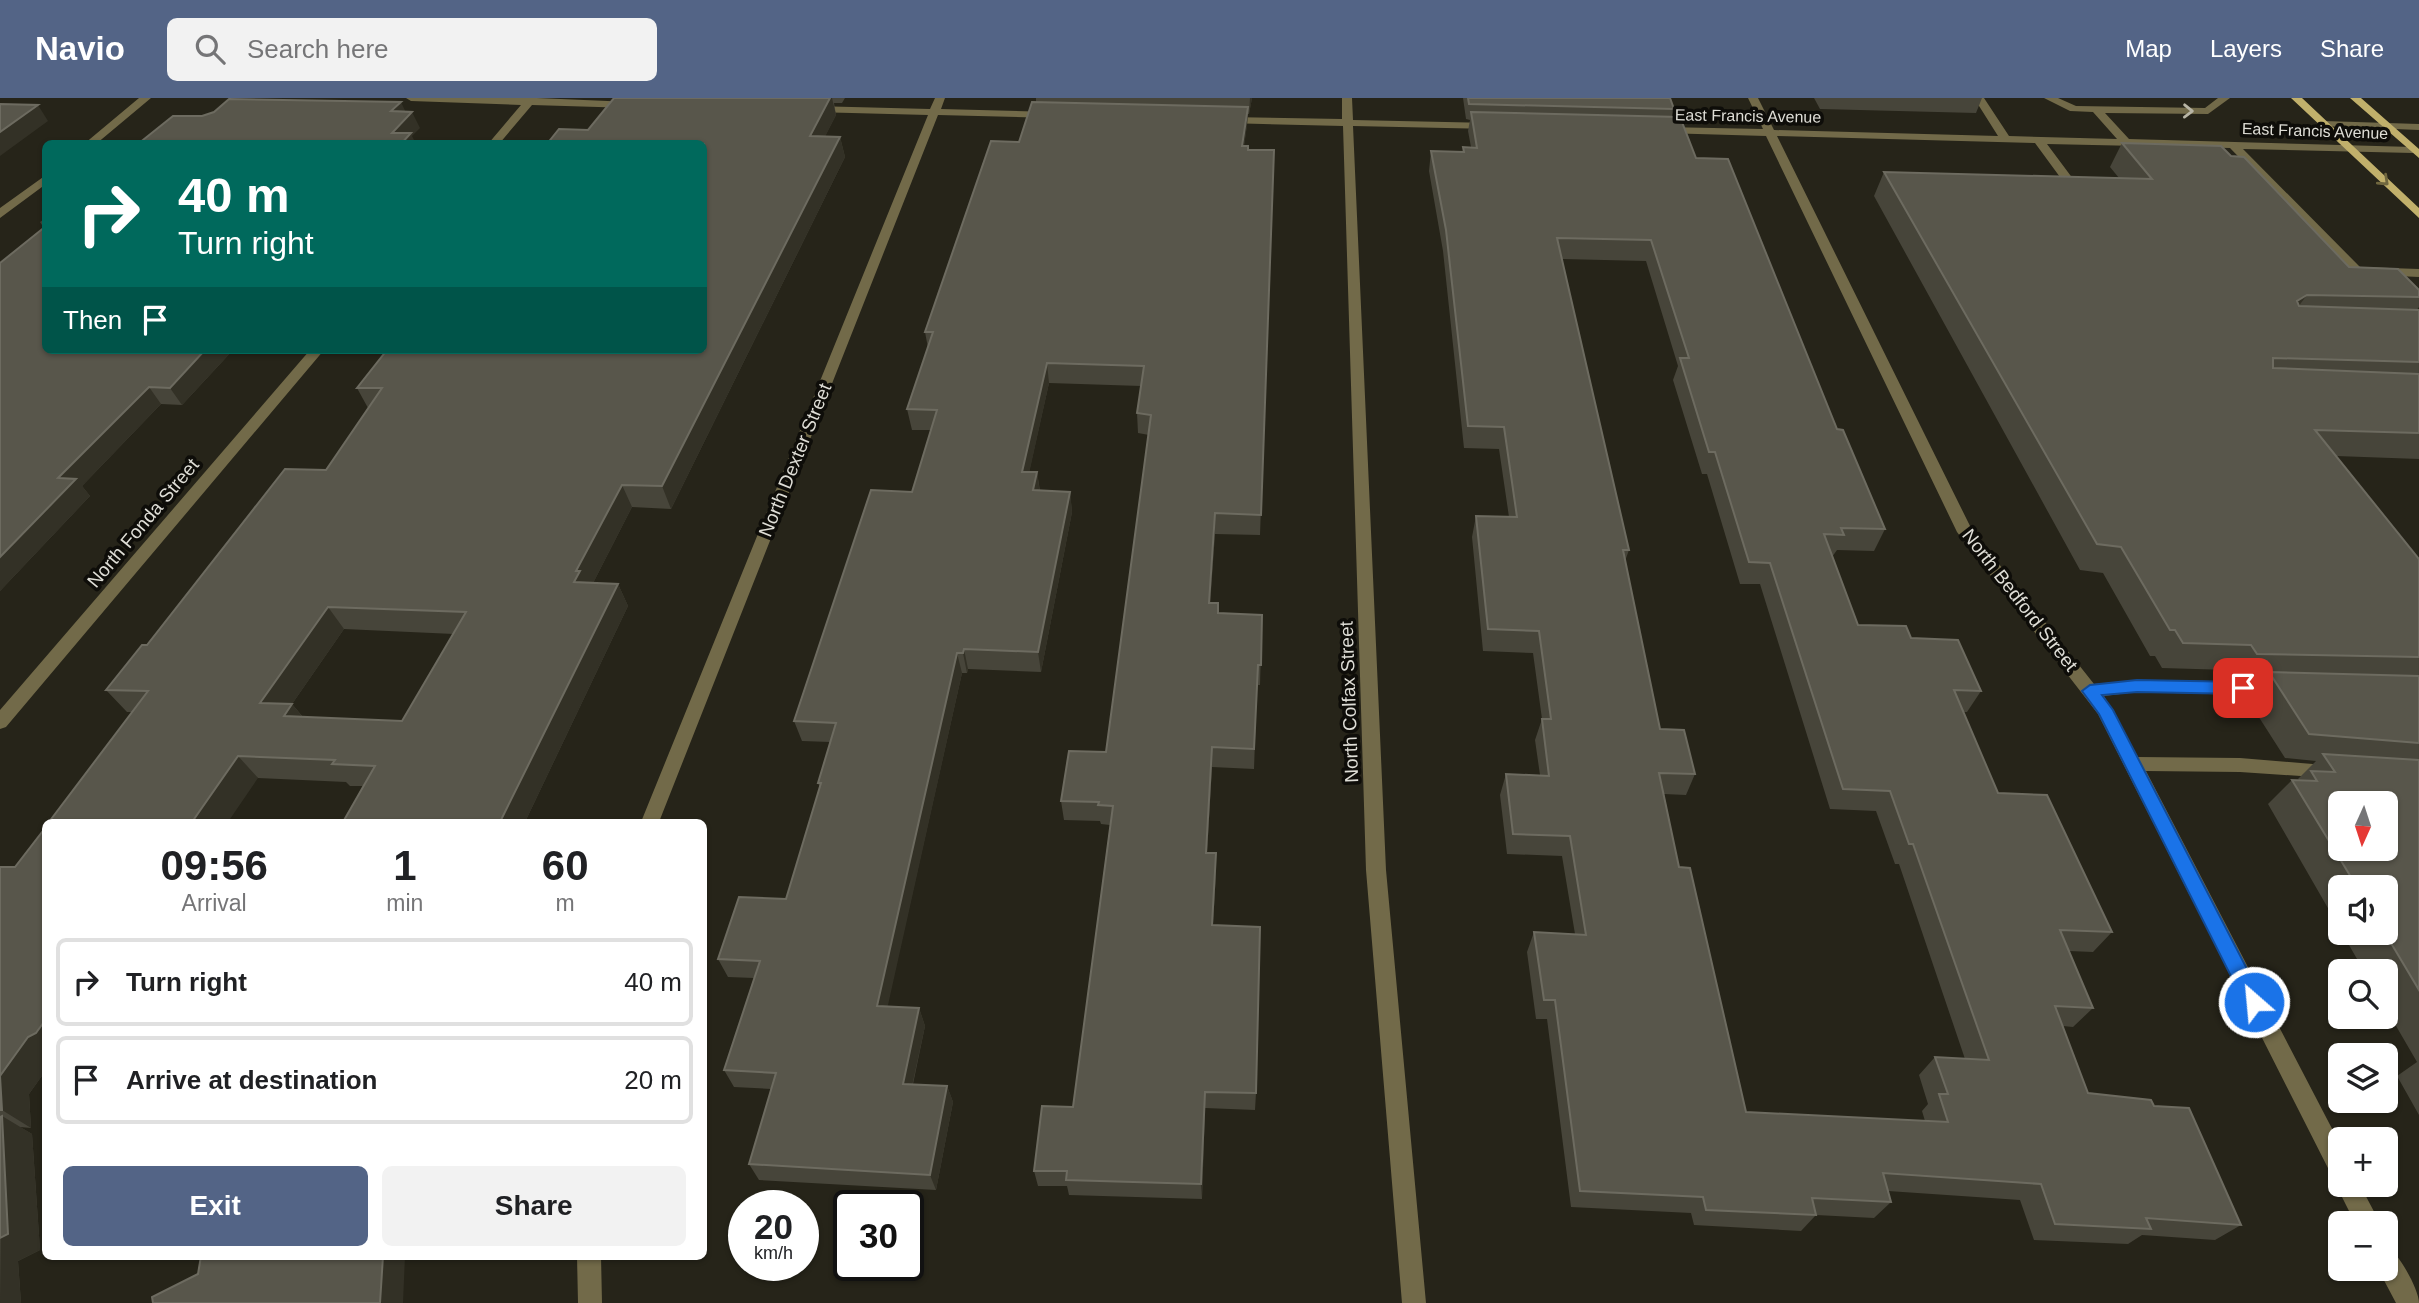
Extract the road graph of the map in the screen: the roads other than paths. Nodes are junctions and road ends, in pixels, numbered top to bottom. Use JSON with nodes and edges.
{"nodes":[{"id":1,"x":146,"y":98,"type":"edge"},
{"id":2,"x":411,"y":98,"type":"edge"},
{"id":3,"x":1347,"y":98,"type":"edge"},
{"id":4,"x":1753,"y":98,"type":"edge"},
{"id":5,"x":1979,"y":98,"type":"edge"},
{"id":6,"x":2049,"y":98,"type":"edge"},
{"id":7,"x":2225,"y":98,"type":"edge"},
{"id":8,"x":2296,"y":98,"type":"edge"},
{"id":9,"x":2354,"y":98,"type":"edge"},
{"id":10,"x":530,"y":100,"type":"edge"},
{"id":11,"x":640,"y":105,"type":"edge"},
{"id":12,"x":937,"y":105,"type":"edge"},
{"id":13,"x":794,"y":109,"type":"edge"},
{"id":14,"x":2096,"y":109,"type":"junction"},
{"id":15,"x":1058,"y":115,"type":"edge"},
{"id":16,"x":1210,"y":120,"type":"edge"},
{"id":17,"x":1348,"y":123,"type":"junction"},
{"id":18,"x":2324,"y":124,"type":"junction"},
{"id":19,"x":2386,"y":126,"type":"junction"},
{"id":20,"x":1511,"y":127,"type":"edge"},
{"id":21,"x":2419,"y":127,"type":"edge"},
{"id":22,"x":1647,"y":130,"type":"edge"},
{"id":23,"x":1769,"y":132,"type":"junction"},
{"id":24,"x":2005,"y":138,"type":"junction"},
{"id":25,"x":2038,"y":139,"type":"junction"},
{"id":26,"x":94,"y":140,"type":"edge"},
{"id":27,"x":496,"y":140,"type":"edge"},
{"id":28,"x":2126,"y":142,"type":"junction"},
{"id":29,"x":2232,"y":144,"type":"junction"},
{"id":30,"x":2348,"y":148,"type":"junction"},
{"id":31,"x":2416,"y":152,"type":"edge"},
{"id":32,"x":42,"y":181,"type":"edge"},
{"id":33,"x":2063,"y":191,"type":"edge"},
{"id":34,"x":0,"y":214,"type":"edge"},
{"id":35,"x":2419,"y":214,"type":"edge"},
{"id":36,"x":2419,"y":273,"type":"edge"},
{"id":37,"x":314,"y":354,"type":"edge"},
{"id":38,"x":2299,"y":689,"type":"edge"},
{"id":39,"x":2090,"y":691,"type":"junction"},
{"id":40,"x":0,"y":722,"type":"edge"},
{"id":41,"x":2132,"y":764,"type":"junction"},
{"id":42,"x":2350,"y":773,"type":"edge"},
{"id":43,"x":651,"y":819,"type":"edge"},
{"id":44,"x":2328,"y":1145,"type":"edge"},
{"id":45,"x":589,"y":1260,"type":"edge"},
{"id":46,"x":2398,"y":1281,"type":"edge"},
{"id":47,"x":590,"y":1303,"type":"edge"},
{"id":48,"x":1414,"y":1303,"type":"edge"},
{"id":49,"x":2409,"y":1303,"type":"edge"}],
"edges":[{"from":1,"to":26,"type":"street"},
{"from":2,"to":10,"type":"street"},
{"from":3,"to":17,"type":"street","name":"North Colfax Street"},
{"from":4,"to":23,"type":"street","name":"North Bedford Street"},
{"from":5,"to":24,"type":"street"},
{"from":6,"to":14,"type":"street"},
{"from":14,"to":7,"type":"street","one_way":true},
{"from":8,"to":18,"type":"main road"},
{"from":9,"to":19,"type":"main road"},
{"from":10,"to":11,"type":"street"},
{"from":10,"to":27,"type":"street"},
{"from":12,"to":13,"type":"street"},
{"from":12,"to":15,"type":"street"},
{"from":12,"to":43,"type":"street","name":"North Dexter Street"},
{"from":14,"to":28,"type":"street"},
{"from":16,"to":17,"type":"street"},
{"from":17,"to":20,"type":"street"},
{"from":17,"to":48,"type":"street","name":"North Colfax Street"},
{"from":18,"to":19,"type":"street","name":"East Francis Avenue"},
{"from":18,"to":30,"type":"main road"},
{"from":19,"to":21,"type":"street","name":"East Francis Avenue"},
{"from":19,"to":31,"type":"main road"},
{"from":22,"to":23,"type":"street","name":"East Francis Avenue"},
{"from":23,"to":24,"type":"street","name":"East Francis Avenue"},
{"from":23,"to":39,"type":"street","name":"North Bedford Street"},
{"from":24,"to":25,"type":"street","name":"East Francis Avenue"},
{"from":25,"to":28,"type":"street","name":"East Francis Avenue"},
{"from":25,"to":33,"type":"street"},
{"from":28,"to":29,"type":"street","name":"East Francis Avenue"},
{"from":29,"to":30,"type":"street","name":"East Francis Avenue"},
{"from":29,"to":36,"type":"street"},
{"from":30,"to":31,"type":"street","name":"East Francis Avenue"},
{"from":30,"to":35,"type":"main road","one_way":true},
{"from":32,"to":34,"type":"street"},
{"from":37,"to":40,"type":"street","name":"North Fonda Street"},
{"from":38,"to":39,"type":"street"},
{"from":39,"to":41,"type":"street","name":"North Bedford Street"},
{"from":41,"to":42,"type":"street"},
{"from":41,"to":44,"type":"street","name":"North Bedford Street"},
{"from":45,"to":47,"type":"street"},
{"from":46,"to":49,"type":"street"}]}
